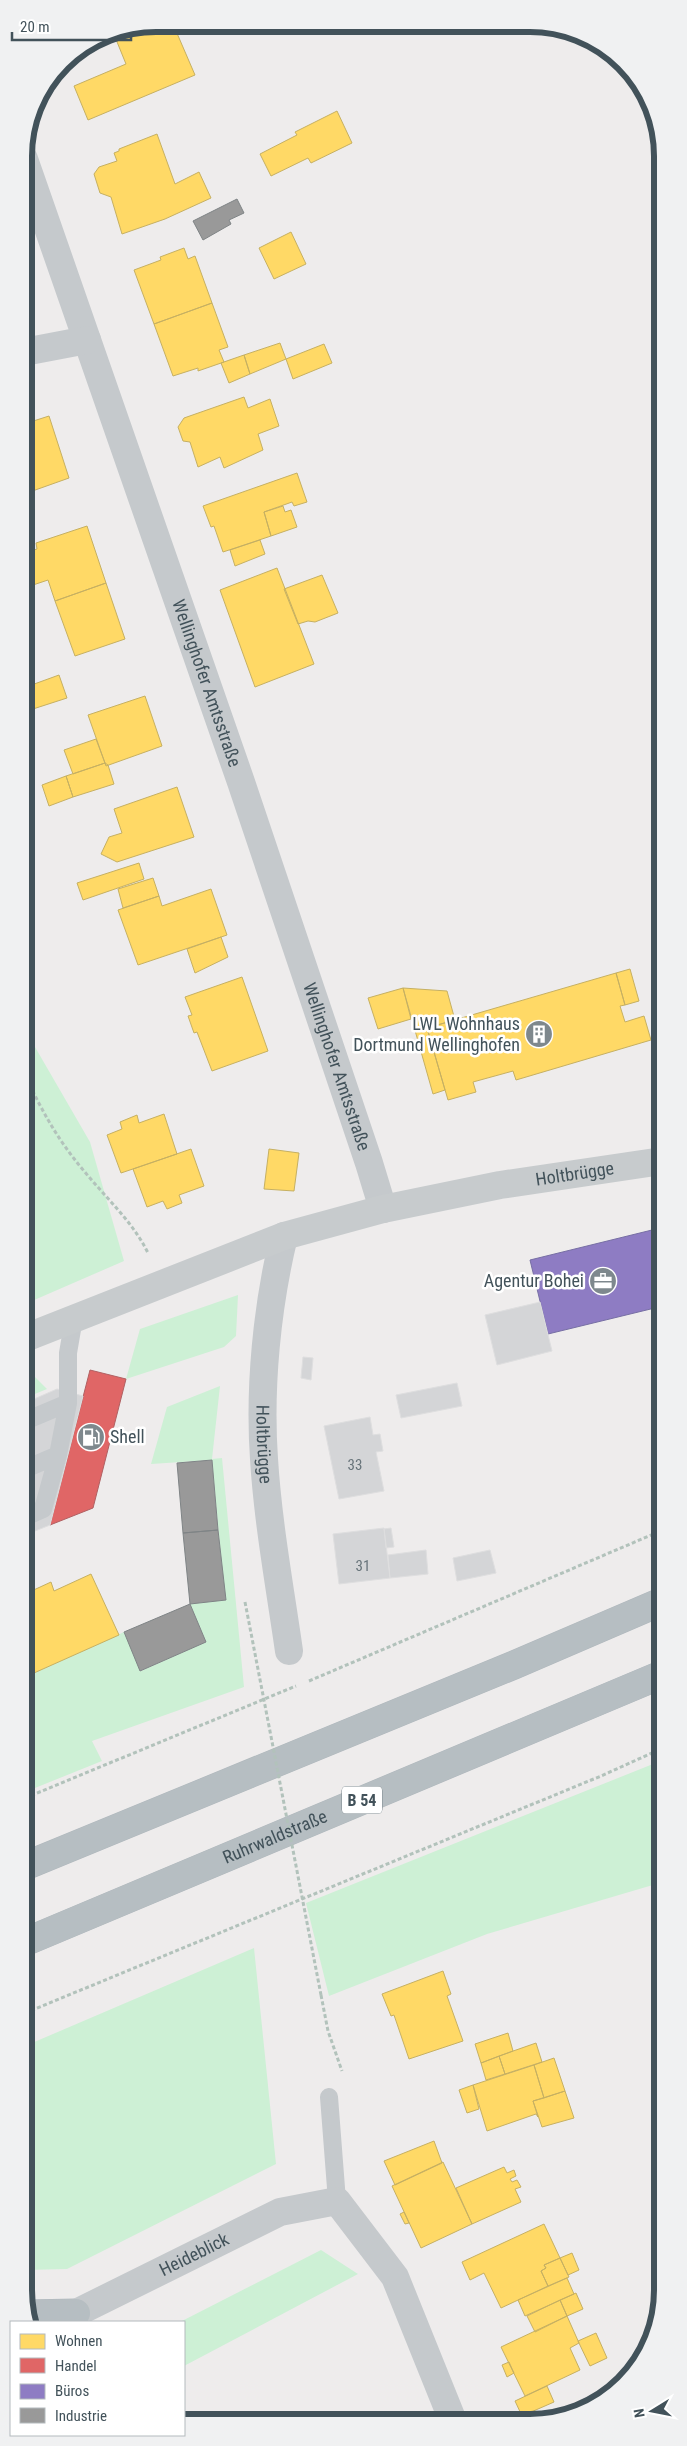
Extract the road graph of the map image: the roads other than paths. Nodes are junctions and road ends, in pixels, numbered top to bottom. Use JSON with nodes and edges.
{"nodes":[{"id":1,"x":33,"y":184,"type":"edge"},
{"id":2,"x":88,"y":340,"type":"junction"},
{"id":3,"x":33,"y":350,"type":"edge"},
{"id":4,"x":654,"y":1162,"type":"edge"},
{"id":5,"x":383,"y":1209,"type":"junction"},
{"id":6,"x":284,"y":1236,"type":"junction"},
{"id":7,"x":74,"y":1318,"type":"junction"},
{"id":8,"x":32,"y":1335,"type":"edge"},
{"id":9,"x":68,"y":1403,"type":"junction"},
{"id":10,"x":32,"y":1418,"type":"edge"},
{"id":11,"x":58,"y":1456,"type":"junction"},
{"id":12,"x":32,"y":1466,"type":"edge"},
{"id":13,"x":32,"y":1514,"type":"edge"},
{"id":14,"x":654,"y":1605,"type":"edge"},
{"id":15,"x":289,"y":1651,"type":"dead end"},
{"id":16,"x":654,"y":1678,"type":"edge"},
{"id":17,"x":32,"y":1863,"type":"edge"},
{"id":18,"x":32,"y":1939,"type":"edge"},
{"id":19,"x":328,"y":2098,"type":"dead end"},
{"id":20,"x":337,"y":2201,"type":"junction"},
{"id":21,"x":35,"y":2315,"type":"edge"},
{"id":22,"x":67,"y":2318,"type":"edge"},
{"id":23,"x":450,"y":2414,"type":"edge"}],
"edges":[{"from":1,"to":2,"type":"street","name":"Wellinghofer Amtsstraße"},
{"from":2,"to":3,"type":"street"},
{"from":2,"to":5,"type":"street","name":"Wellinghofer Amtsstraße"},
{"from":4,"to":5,"type":"main road","name":"Holtbrügge"},
{"from":5,"to":6,"type":"main road","name":"Holtbrügge"},
{"from":6,"to":7,"type":"main road","name":"Holtbrügge"},
{"from":6,"to":15,"type":"street","name":"Holtbrügge"},
{"from":7,"to":8,"type":"main road","name":"Holtbrügge"},
{"from":7,"to":9,"type":"lane"},
{"from":9,"to":10,"type":"lane"},
{"from":9,"to":11,"type":"lane"},
{"from":11,"to":12,"type":"lane"},
{"from":11,"to":13,"type":"lane"},
{"from":14,"to":17,"type":"highway"},
{"from":16,"to":18,"type":"highway","name":"Ruhrwaldstraße","number":"B 54"},
{"from":19,"to":20,"type":"lane"},
{"from":20,"to":22,"type":"street","name":"Heideblick"},
{"from":20,"to":23,"type":"street"},
{"from":21,"to":22,"type":"highway"}]}
